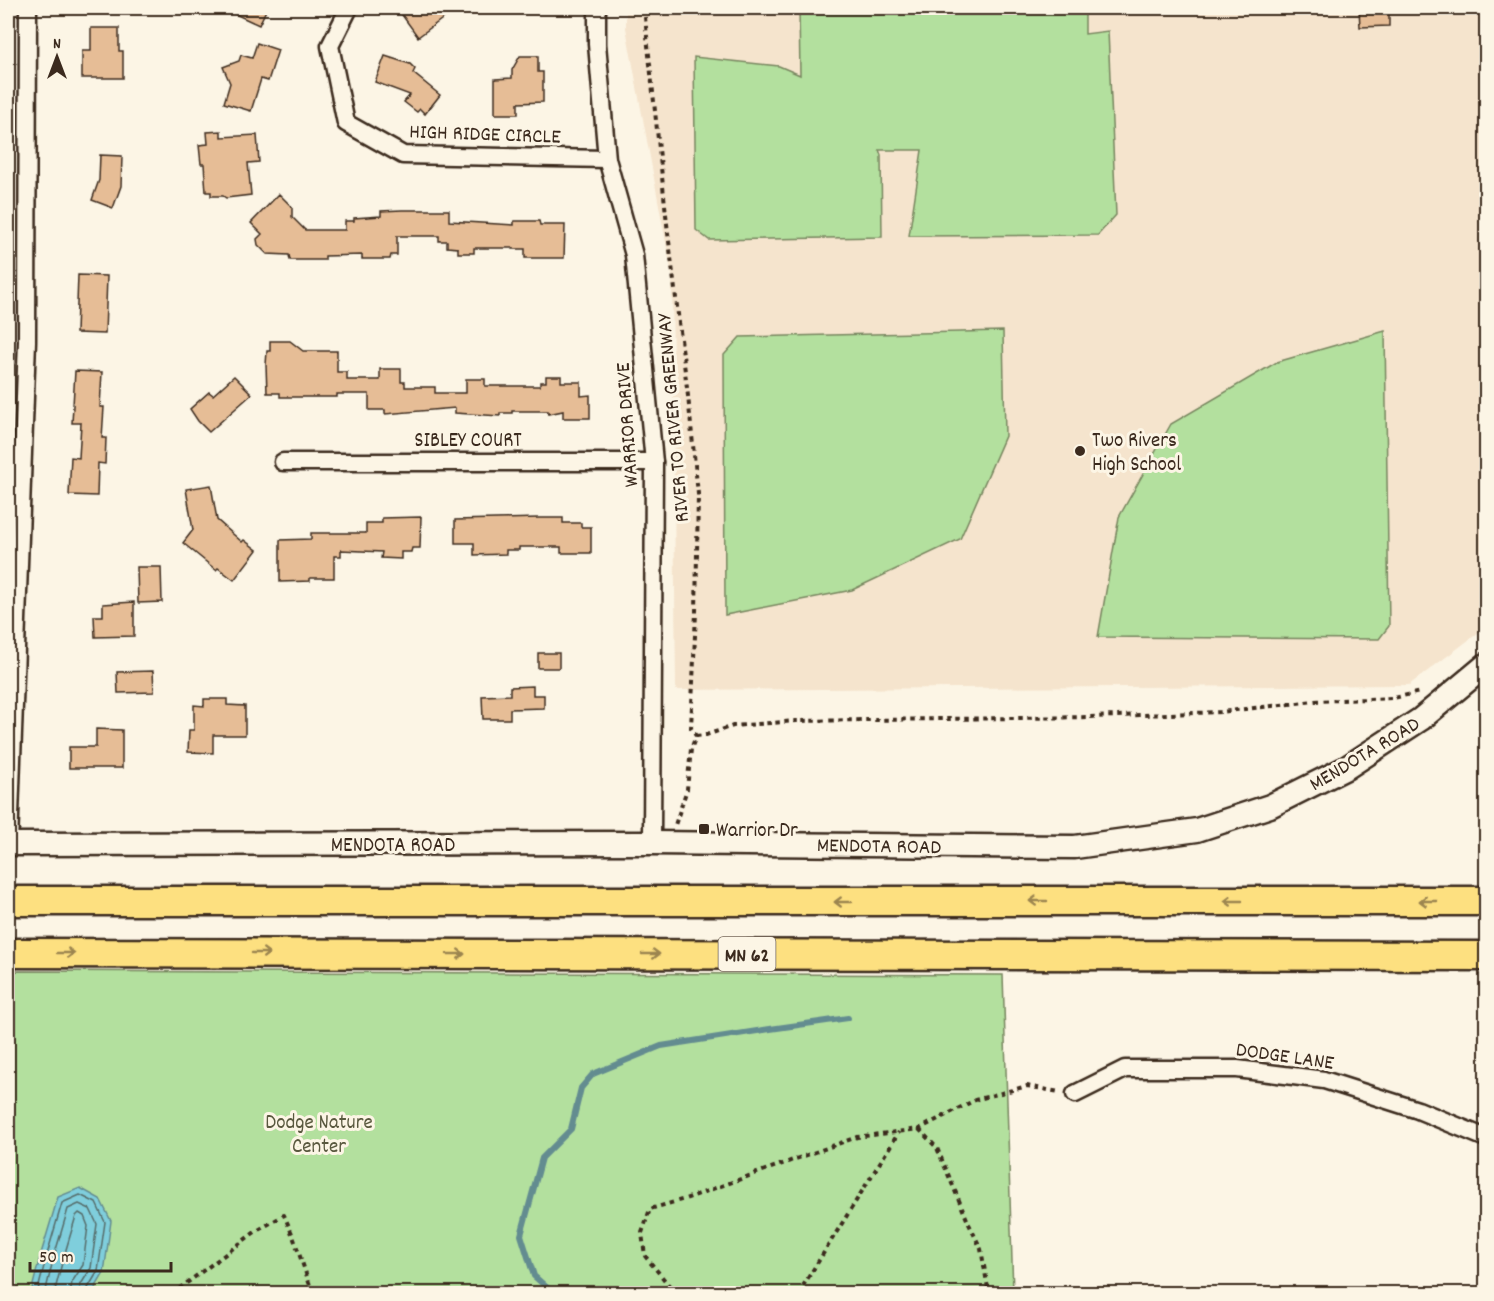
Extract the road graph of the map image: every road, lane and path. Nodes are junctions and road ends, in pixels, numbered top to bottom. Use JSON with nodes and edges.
{"nodes":[{"id":1,"x":28,"y":8,"type":"edge"},
{"id":2,"x":349,"y":8,"type":"edge"},
{"id":3,"x":597,"y":8,"type":"edge"},
{"id":4,"x":644,"y":8,"type":"edge"},
{"id":5,"x":607,"y":159,"type":"junction"},
{"id":6,"x":283,"y":462,"type":"dead end"},
{"id":7,"x":654,"y":462,"type":"junction"},
{"id":8,"x":1486,"y":665,"type":"edge"},
{"id":9,"x":1426,"y":691,"type":"dead end"},
{"id":10,"x":696,"y":736,"type":"junction"},
{"id":11,"x":675,"y":825,"type":"dead end"},
{"id":12,"x":652,"y":843,"type":"junction"},
{"id":13,"x":8,"y":844,"type":"edge"},
{"id":14,"x":1486,"y":901,"type":"edge"},
{"id":15,"x":8,"y":902,"type":"edge"},
{"id":16,"x":8,"y":953,"type":"edge"},
{"id":17,"x":1486,"y":956,"type":"edge"},
{"id":18,"x":1075,"y":1094,"type":"joint"},
{"id":19,"x":920,"y":1129,"type":"junction"},
{"id":20,"x":899,"y":1132,"type":"junction"},
{"id":21,"x":1486,"y":1138,"type":"edge"},
{"id":22,"x":172,"y":1293,"type":"edge"},
{"id":23,"x":313,"y":1293,"type":"edge"},
{"id":24,"x":676,"y":1293,"type":"edge"},
{"id":25,"x":798,"y":1293,"type":"edge"},
{"id":26,"x":989,"y":1293,"type":"edge"}],
"edges":[{"from":1,"to":13,"type":"street"},
{"from":2,"to":5,"type":"street","name":"HIGH RIDGE CIRCLE"},
{"from":3,"to":5,"type":"street","name":"WARRIOR DRIVE"},
{"from":4,"to":10,"type":"path","name":"RIVER TO RIVER GREENWAY"},
{"from":5,"to":7,"type":"street","name":"WARRIOR DRIVE"},
{"from":6,"to":7,"type":"street","name":"SIBLEY COURT"},
{"from":7,"to":12,"type":"street","name":"WARRIOR DRIVE"},
{"from":8,"to":12,"type":"street","name":"MENDOTA ROAD"},
{"from":9,"to":10,"type":"path"},
{"from":10,"to":11,"type":"path","name":"RIVER TO RIVER GREENWAY"},
{"from":12,"to":13,"type":"street","name":"MENDOTA ROAD"},
{"from":14,"to":15,"type":"highway","one_way":true},
{"from":16,"to":17,"type":"highway","number":"MN 62","one_way":true},
{"from":18,"to":19,"type":"path"},
{"from":18,"to":21,"type":"street","name":"DODGE LANE"},
{"from":19,"to":20,"type":"path"},
{"from":19,"to":26,"type":"path"},
{"from":20,"to":24,"type":"path"},
{"from":20,"to":25,"type":"path"},
{"from":22,"to":23,"type":"path"}]}
